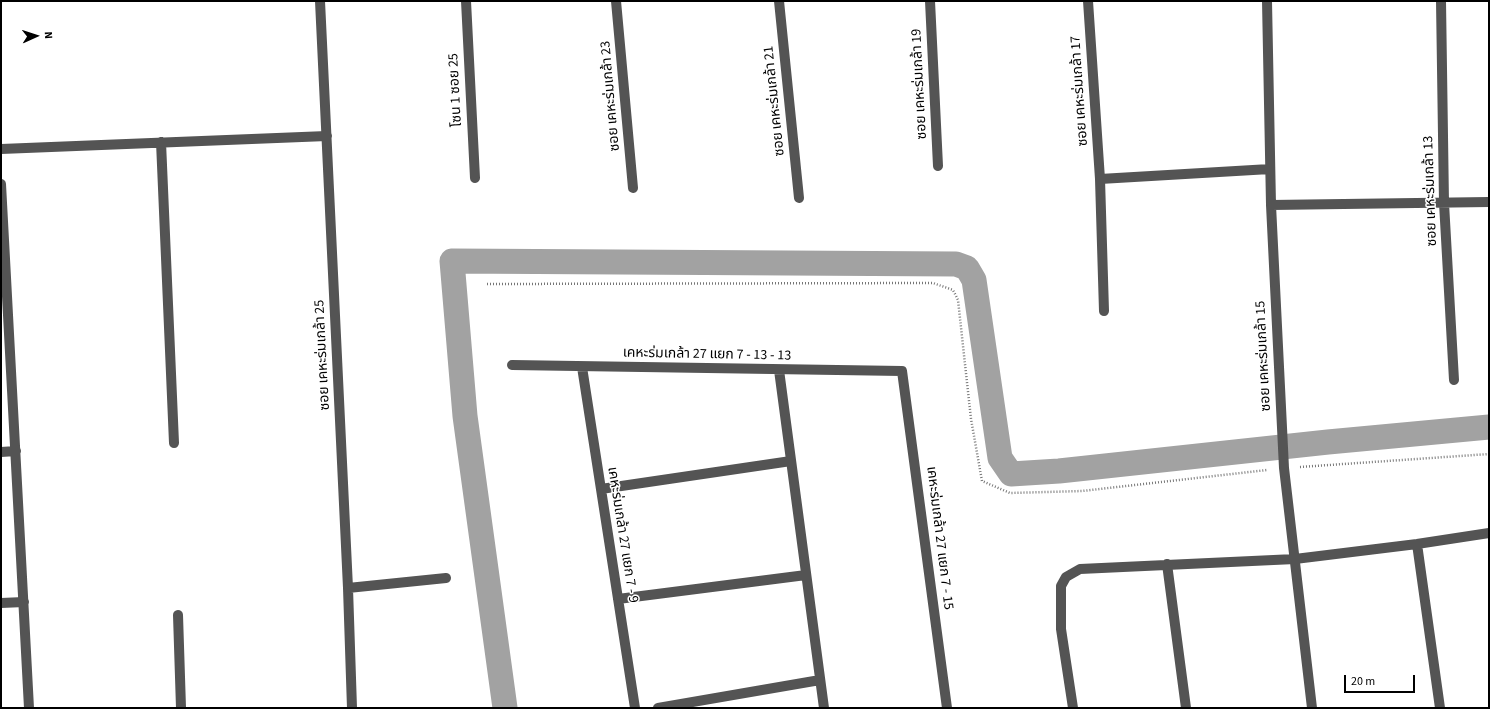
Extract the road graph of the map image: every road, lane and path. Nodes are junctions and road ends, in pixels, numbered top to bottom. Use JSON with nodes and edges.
{"nodes":[{"id":1,"x":320,"y":1,"type":"edge"},
{"id":2,"x":466,"y":1,"type":"edge"},
{"id":3,"x":616,"y":1,"type":"edge"},
{"id":4,"x":779,"y":1,"type":"edge"},
{"id":5,"x":930,"y":1,"type":"edge"},
{"id":6,"x":1088,"y":1,"type":"edge"},
{"id":7,"x":1267,"y":1,"type":"edge"},
{"id":8,"x":1441,"y":1,"type":"edge"},
{"id":9,"x":327,"y":136,"type":"junction"},
{"id":10,"x":161,"y":142,"type":"junction"},
{"id":11,"x":1,"y":149,"type":"edge"},
{"id":12,"x":938,"y":166,"type":"dead end"},
{"id":13,"x":1270,"y":169,"type":"junction"},
{"id":14,"x":475,"y":178,"type":"dead end"},
{"id":15,"x":1100,"y":179,"type":"junction"},
{"id":16,"x":1,"y":184,"type":"edge"},
{"id":17,"x":634,"y":188,"type":"dead end"},
{"id":18,"x":799,"y":198,"type":"dead end"},
{"id":19,"x":1489,"y":202,"type":"edge"},
{"id":20,"x":1444,"y":203,"type":"junction"},
{"id":21,"x":1271,"y":205,"type":"junction"},
{"id":22,"x":4,"y":300,"type":"edge"},
{"id":23,"x":1104,"y":311,"type":"dead end"},
{"id":24,"x":512,"y":365,"type":"dead end"},
{"id":25,"x":582,"y":367,"type":"junction"},
{"id":26,"x":779,"y":370,"type":"junction"},
{"id":27,"x":902,"y":371,"type":"joint"},
{"id":28,"x":1454,"y":380,"type":"dead end"},
{"id":29,"x":174,"y":443,"type":"dead end"},
{"id":30,"x":16,"y":451,"type":"junction"},
{"id":31,"x":1,"y":452,"type":"edge"},
{"id":32,"x":1489,"y":454,"type":"edge"},
{"id":33,"x":791,"y":460,"type":"junction"},
{"id":34,"x":1284,"y":464,"type":"junction"},
{"id":35,"x":601,"y":489,"type":"junction"},
{"id":36,"x":1489,"y":533,"type":"edge"},
{"id":37,"x":1417,"y":544,"type":"junction"},
{"id":38,"x":1295,"y":559,"type":"junction"},
{"id":39,"x":1167,"y":564,"type":"junction"},
{"id":40,"x":806,"y":575,"type":"junction"},
{"id":41,"x":446,"y":578,"type":"dead end"},
{"id":42,"x":348,"y":588,"type":"junction"},
{"id":43,"x":618,"y":599,"type":"junction"},
{"id":44,"x":24,"y":602,"type":"junction"},
{"id":45,"x":1,"y":603,"type":"edge"},
{"id":46,"x":178,"y":615,"type":"dead end"},
{"id":47,"x":820,"y":680,"type":"junction"},
{"id":48,"x":29,"y":708,"type":"edge"},
{"id":49,"x":181,"y":708,"type":"edge"},
{"id":50,"x":352,"y":708,"type":"edge"},
{"id":51,"x":635,"y":708,"type":"edge"},
{"id":52,"x":658,"y":708,"type":"edge"},
{"id":53,"x":824,"y":708,"type":"edge"},
{"id":54,"x":948,"y":708,"type":"edge"},
{"id":55,"x":1073,"y":708,"type":"edge"},
{"id":56,"x":1186,"y":708,"type":"edge"},
{"id":57,"x":1312,"y":708,"type":"edge"},
{"id":58,"x":1440,"y":708,"type":"edge"}],
"edges":[{"from":1,"to":9,"type":"street","name":"ซอย เคหะร่มเกล้า 25"},
{"from":2,"to":14,"type":"street","name":"โซน 1 ซอย 25"},
{"from":3,"to":17,"type":"street","name":"ซอย เคหะร่มเกล้า 23"},
{"from":4,"to":18,"type":"street","name":"ซอย เคหะร่มเกล้า 21"},
{"from":5,"to":12,"type":"street","name":"ซอย เคหะร่มเกล้า 19"},
{"from":6,"to":15,"type":"street","name":"ซอย เคหะร่มเกล้า 17"},
{"from":7,"to":13,"type":"street","name":"ซอย เคหะร่มเกล้า 15"},
{"from":8,"to":20,"type":"street","name":"ซอย เคหะร่มเกล้า 13"},
{"from":9,"to":10,"type":"street"},
{"from":9,"to":42,"type":"street","name":"ซอย เคหะร่มเกล้า 25"},
{"from":10,"to":11,"type":"street"},
{"from":10,"to":29,"type":"street"},
{"from":13,"to":15,"type":"street"},
{"from":13,"to":21,"type":"street","name":"ซอย เคหะร่มเกล้า 15"},
{"from":15,"to":23,"type":"street","name":"ซอย เคหะร่มเกล้า 17"},
{"from":16,"to":22,"type":"street"},
{"from":19,"to":20,"type":"street"},
{"from":20,"to":21,"type":"street"},
{"from":20,"to":28,"type":"street","name":"ซอย เคหะร่มเกล้า 13"},
{"from":21,"to":34,"type":"street","name":"ซอย เคหะร่มเกล้า 15"},
{"from":22,"to":30,"type":"street"},
{"from":24,"to":25,"type":"street","name":"เคหะร่มเกล้า 27 แยก 7 - 13 - 13"},
{"from":25,"to":26,"type":"street","name":"เคหะร่มเกล้า 27 แยก 7 - 13 - 13"},
{"from":25,"to":35,"type":"street","name":"เคหะร่มเกล้า 27 แยก 7 - 9"},
{"from":26,"to":27,"type":"street","name":"เคหะร่มเกล้า 27 แยก 7 - 13 - 13"},
{"from":26,"to":33,"type":"street"},
{"from":27,"to":54,"type":"street","name":"เคหะร่มเกล้า 27 แยก 7 - 15"},
{"from":30,"to":31,"type":"street"},
{"from":30,"to":44,"type":"street"},
{"from":32,"to":34,"type":"path"},
{"from":33,"to":35,"type":"street"},
{"from":33,"to":40,"type":"street"},
{"from":34,"to":38,"type":"street","name":"ซอย เคหะร่มเกล้า 15"},
{"from":35,"to":43,"type":"street","name":"เคหะร่มเกล้า 27 แยก 7 - 9"},
{"from":36,"to":37,"type":"street"},
{"from":37,"to":38,"type":"street"},
{"from":37,"to":58,"type":"street"},
{"from":38,"to":39,"type":"street"},
{"from":38,"to":57,"type":"street","name":"ซอย เคหะร่มเกล้า 15"},
{"from":39,"to":55,"type":"street"},
{"from":39,"to":56,"type":"street"},
{"from":40,"to":43,"type":"street"},
{"from":40,"to":47,"type":"street"},
{"from":41,"to":42,"type":"street"},
{"from":42,"to":50,"type":"street","name":"ซอย เคหะร่มเกล้า 25"},
{"from":43,"to":51,"type":"street","name":"เคหะร่มเกล้า 27 แยก 7 - 9"},
{"from":44,"to":45,"type":"street"},
{"from":44,"to":48,"type":"street"},
{"from":46,"to":49,"type":"street"},
{"from":47,"to":52,"type":"street"},
{"from":47,"to":53,"type":"street"}]}
